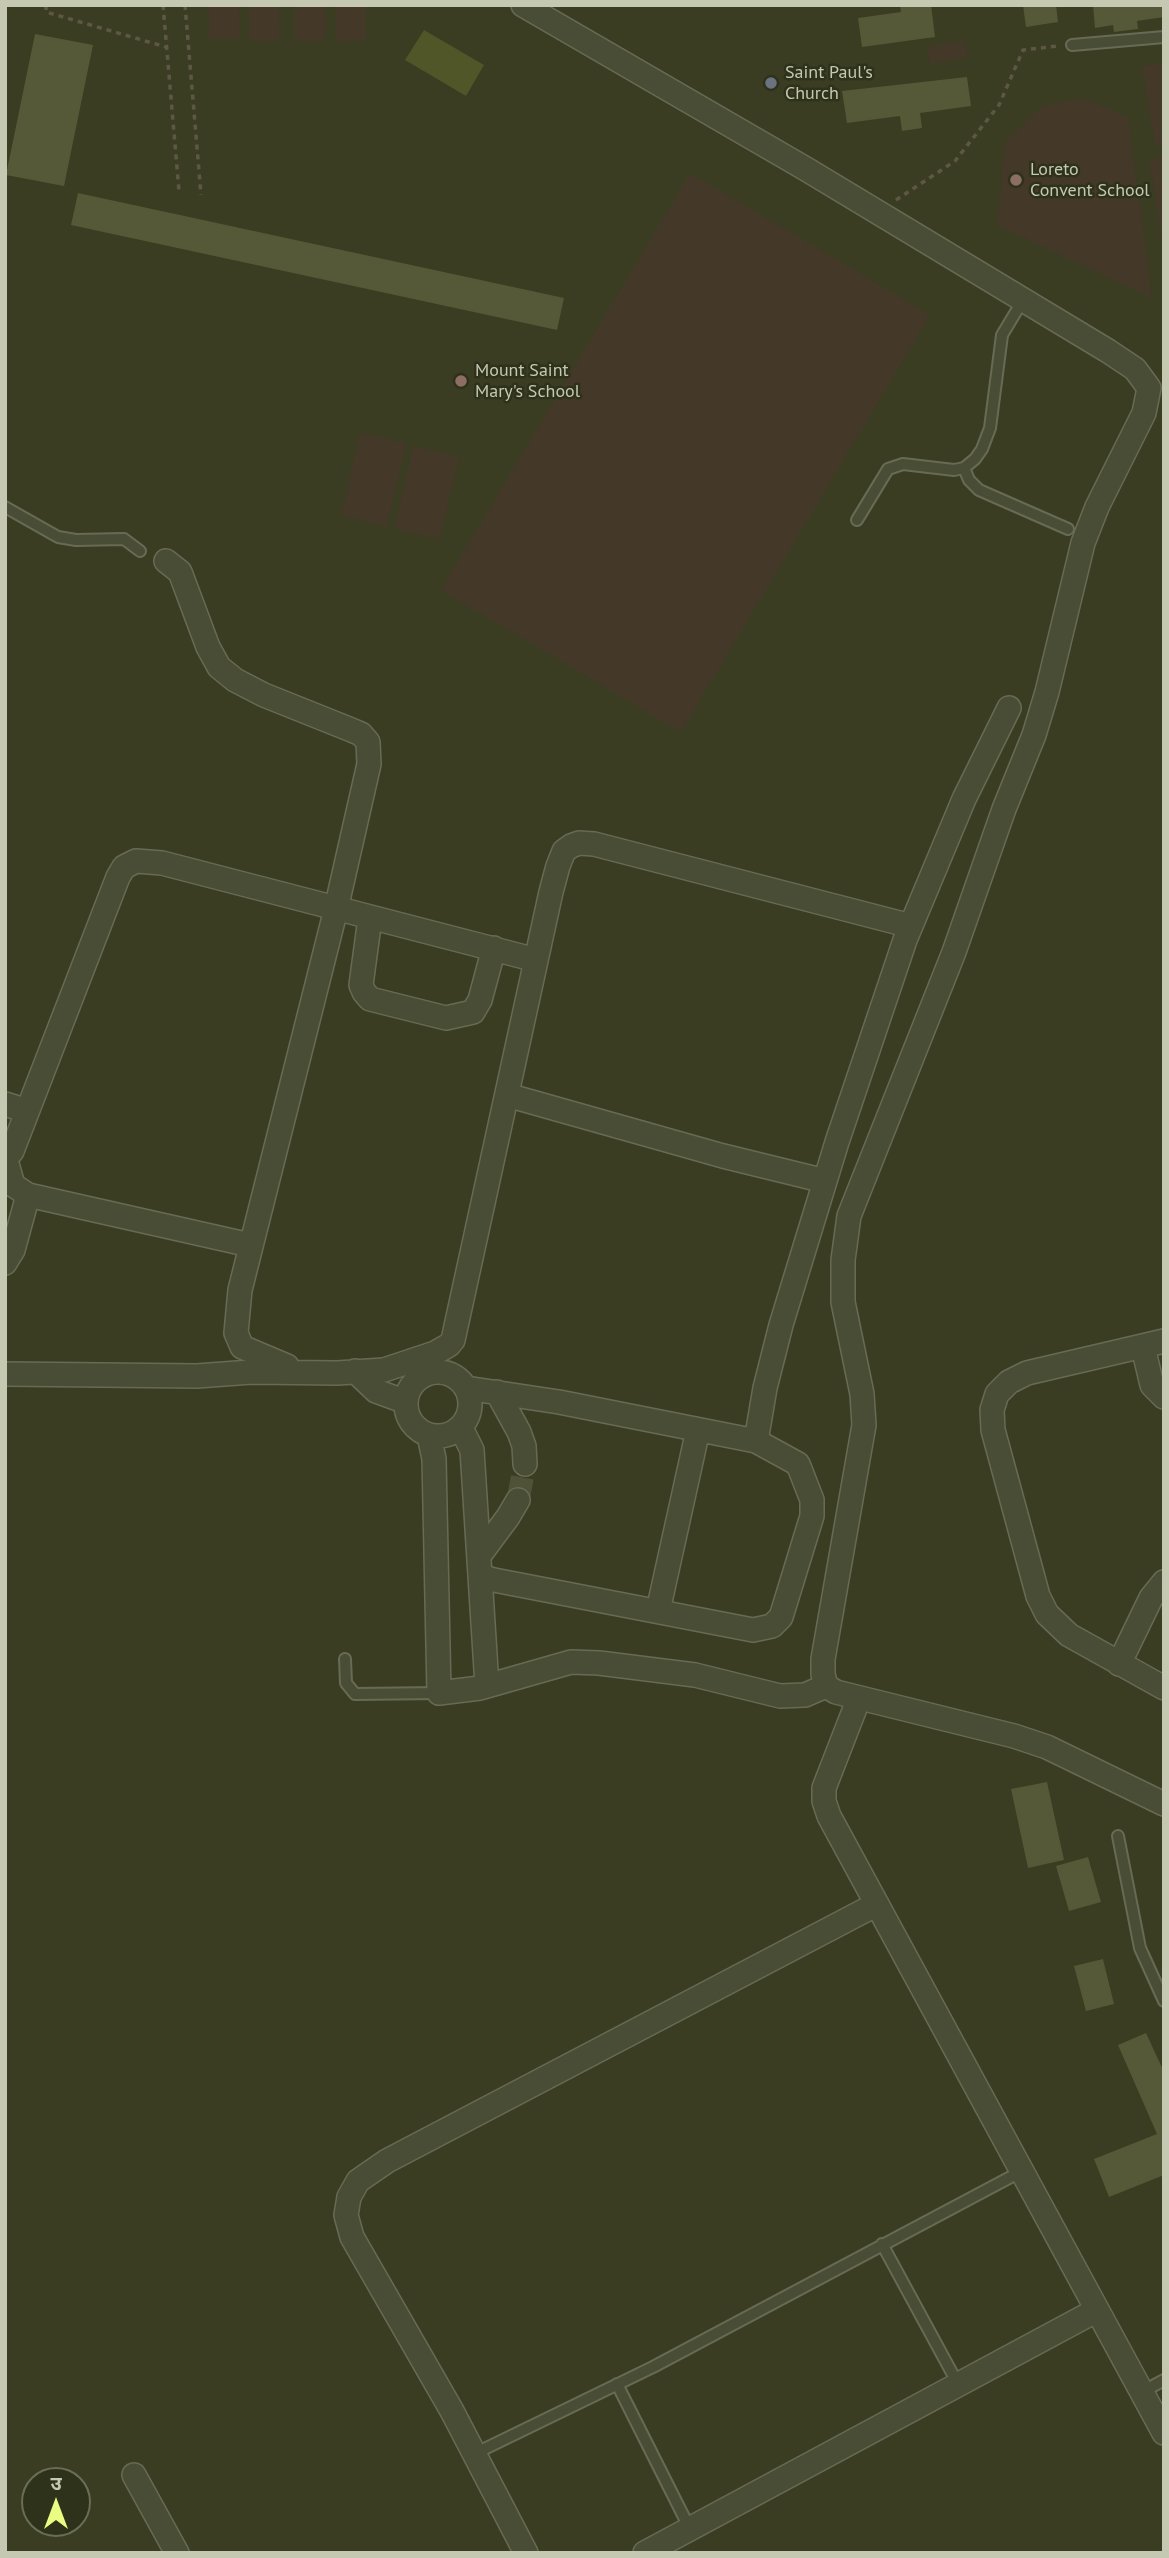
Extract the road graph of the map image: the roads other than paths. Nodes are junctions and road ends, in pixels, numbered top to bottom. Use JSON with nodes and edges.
{"nodes":[{"id":1,"x":523,"y":5,"type":"edge"},
{"id":2,"x":1164,"y":37,"type":"edge"},
{"id":3,"x":1072,"y":45,"type":"road end"},
{"id":4,"x":1023,"y":300,"type":"junction"},
{"id":5,"x":1144,"y":379,"type":"junction"},
{"id":6,"x":1164,"y":391,"type":"edge"},
{"id":7,"x":964,"y":468,"type":"junction"},
{"id":8,"x":5,"y":506,"type":"edge"},
{"id":9,"x":857,"y":520,"type":"dead end"},
{"id":10,"x":1068,"y":529,"type":"dead end"},
{"id":11,"x":140,"y":551,"type":"dead end"},
{"id":12,"x":166,"y":561,"type":"dead end"},
{"id":13,"x":1009,"y":708,"type":"dead end"},
{"id":14,"x":336,"y":909,"type":"junction"},
{"id":15,"x":370,"y":918,"type":"junction"},
{"id":16,"x":911,"y":926,"type":"junction"},
{"id":17,"x":494,"y":948,"type":"junction"},
{"id":18,"x":537,"y":960,"type":"junction"},
{"id":19,"x":507,"y":1096,"type":"junction"},
{"id":20,"x":16,"y":1108,"type":"edge"},
{"id":21,"x":5,"y":1160,"type":"edge"},
{"id":22,"x":825,"y":1181,"type":"junction"},
{"id":23,"x":28,"y":1195,"type":"junction"},
{"id":24,"x":250,"y":1245,"type":"junction"},
{"id":25,"x":5,"y":1263,"type":"edge"},
{"id":26,"x":1153,"y":1344,"type":"edge"},
{"id":27,"x":446,"y":1347,"type":"junction"},
{"id":28,"x":414,"y":1360,"type":"junction"},
{"id":29,"x":301,"y":1371,"type":"junction"},
{"id":30,"x":355,"y":1371,"type":"junction"},
{"id":31,"x":446,"y":1372,"type":"junction"},
{"id":32,"x":5,"y":1374,"type":"edge"},
{"id":33,"x":466,"y":1388,"type":"junction"},
{"id":34,"x":497,"y":1392,"type":"junction"},
{"id":35,"x":410,"y":1393,"type":"junction"},
{"id":36,"x":1164,"y":1397,"type":"edge"},
{"id":37,"x":461,"y":1428,"type":"junction"},
{"id":38,"x":698,"y":1430,"type":"junction"},
{"id":39,"x":429,"y":1435,"type":"junction"},
{"id":40,"x":756,"y":1441,"type":"junction"},
{"id":41,"x":525,"y":1464,"type":"tunnel mouth"},
{"id":42,"x":518,"y":1500,"type":"tunnel mouth"},
{"id":43,"x":479,"y":1566,"type":"junction"},
{"id":44,"x":1164,"y":1582,"type":"edge"},
{"id":45,"x":658,"y":1611,"type":"junction"},
{"id":46,"x":345,"y":1659,"type":"dead end"},
{"id":47,"x":1119,"y":1664,"type":"junction"},
{"id":48,"x":487,"y":1686,"type":"junction"},
{"id":49,"x":826,"y":1686,"type":"junction"},
{"id":50,"x":1164,"y":1688,"type":"edge"},
{"id":51,"x":439,"y":1693,"type":"junction"},
{"id":52,"x":859,"y":1698,"type":"junction"},
{"id":53,"x":1164,"y":1804,"type":"edge"},
{"id":54,"x":1118,"y":1836,"type":"dead end"},
{"id":55,"x":877,"y":1904,"type":"junction"},
{"id":56,"x":1164,"y":2001,"type":"edge"},
{"id":57,"x":1023,"y":2170,"type":"junction"},
{"id":58,"x":882,"y":2244,"type":"junction"},
{"id":59,"x":1097,"y":2310,"type":"junction"},
{"id":60,"x":1164,"y":2380,"type":"edge"},
{"id":61,"x":617,"y":2384,"type":"junction"},
{"id":62,"x":958,"y":2384,"type":"junction"},
{"id":63,"x":1142,"y":2392,"type":"junction"},
{"id":64,"x":1164,"y":2433,"type":"edge"},
{"id":65,"x":474,"y":2454,"type":"junction"},
{"id":66,"x":134,"y":2475,"type":"dead end"},
{"id":67,"x":690,"y":2529,"type":"junction"},
{"id":68,"x":177,"y":2553,"type":"edge"},
{"id":69,"x":526,"y":2553,"type":"edge"},
{"id":70,"x":645,"y":2553,"type":"edge"}],
"edges":[{"from":1,"to":4,"type":"street"},
{"from":2,"to":3,"type":"lane"},
{"from":4,"to":5,"type":"street"},
{"from":4,"to":7,"type":"lane"},
{"from":5,"to":6,"type":"street"},
{"from":5,"to":49,"type":"street"},
{"from":7,"to":9,"type":"lane"},
{"from":7,"to":10,"type":"lane"},
{"from":8,"to":11,"type":"lane"},
{"from":12,"to":14,"type":"street"},
{"from":13,"to":16,"type":"street"},
{"from":14,"to":15,"type":"street"},
{"from":14,"to":20,"type":"street"},
{"from":14,"to":24,"type":"street"},
{"from":15,"to":17,"type":"street"},
{"from":15,"to":17,"type":"street"},
{"from":16,"to":18,"type":"street"},
{"from":16,"to":22,"type":"street"},
{"from":17,"to":18,"type":"street"},
{"from":18,"to":19,"type":"street"},
{"from":19,"to":22,"type":"street"},
{"from":19,"to":27,"type":"street"},
{"from":20,"to":21,"type":"street"},
{"from":21,"to":23,"type":"street"},
{"from":22,"to":40,"type":"street"},
{"from":23,"to":24,"type":"street"},
{"from":23,"to":25,"type":"street"},
{"from":24,"to":29,"type":"street"},
{"from":26,"to":36,"type":"street"},
{"from":26,"to":47,"type":"street"},
{"from":27,"to":28,"type":"street"},
{"from":27,"to":31,"type":"street"},
{"from":28,"to":30,"type":"street"},
{"from":28,"to":35,"type":"street"},
{"from":29,"to":30,"type":"street"},
{"from":29,"to":32,"type":"street"},
{"from":30,"to":35,"type":"street"},
{"from":31,"to":33,"type":"street"},
{"from":31,"to":35,"type":"street"},
{"from":33,"to":34,"type":"street"},
{"from":33,"to":37,"type":"street"},
{"from":34,"to":38,"type":"street"},
{"from":34,"to":41,"type":"street"},
{"from":35,"to":39,"type":"street"},
{"from":37,"to":39,"type":"street"},
{"from":37,"to":43,"type":"street"},
{"from":38,"to":40,"type":"street"},
{"from":38,"to":45,"type":"street"},
{"from":39,"to":51,"type":"street"},
{"from":40,"to":45,"type":"street"},
{"from":42,"to":43,"type":"street"},
{"from":43,"to":45,"type":"street"},
{"from":43,"to":48,"type":"street"},
{"from":44,"to":47,"type":"street"},
{"from":46,"to":51,"type":"lane"},
{"from":47,"to":50,"type":"street"},
{"from":48,"to":49,"type":"street"},
{"from":48,"to":51,"type":"street"},
{"from":49,"to":52,"type":"street"},
{"from":52,"to":53,"type":"street"},
{"from":52,"to":55,"type":"street"},
{"from":54,"to":56,"type":"lane"},
{"from":55,"to":57,"type":"street"},
{"from":55,"to":65,"type":"street"},
{"from":57,"to":58,"type":"lane"},
{"from":57,"to":59,"type":"street"},
{"from":58,"to":61,"type":"lane"},
{"from":58,"to":62,"type":"lane"},
{"from":59,"to":62,"type":"street"},
{"from":59,"to":63,"type":"street"},
{"from":60,"to":63,"type":"lane"},
{"from":61,"to":65,"type":"lane"},
{"from":61,"to":67,"type":"lane"},
{"from":62,"to":67,"type":"street"},
{"from":63,"to":64,"type":"street"},
{"from":65,"to":69,"type":"street"},
{"from":66,"to":68,"type":"street"},
{"from":67,"to":70,"type":"street"}]}
